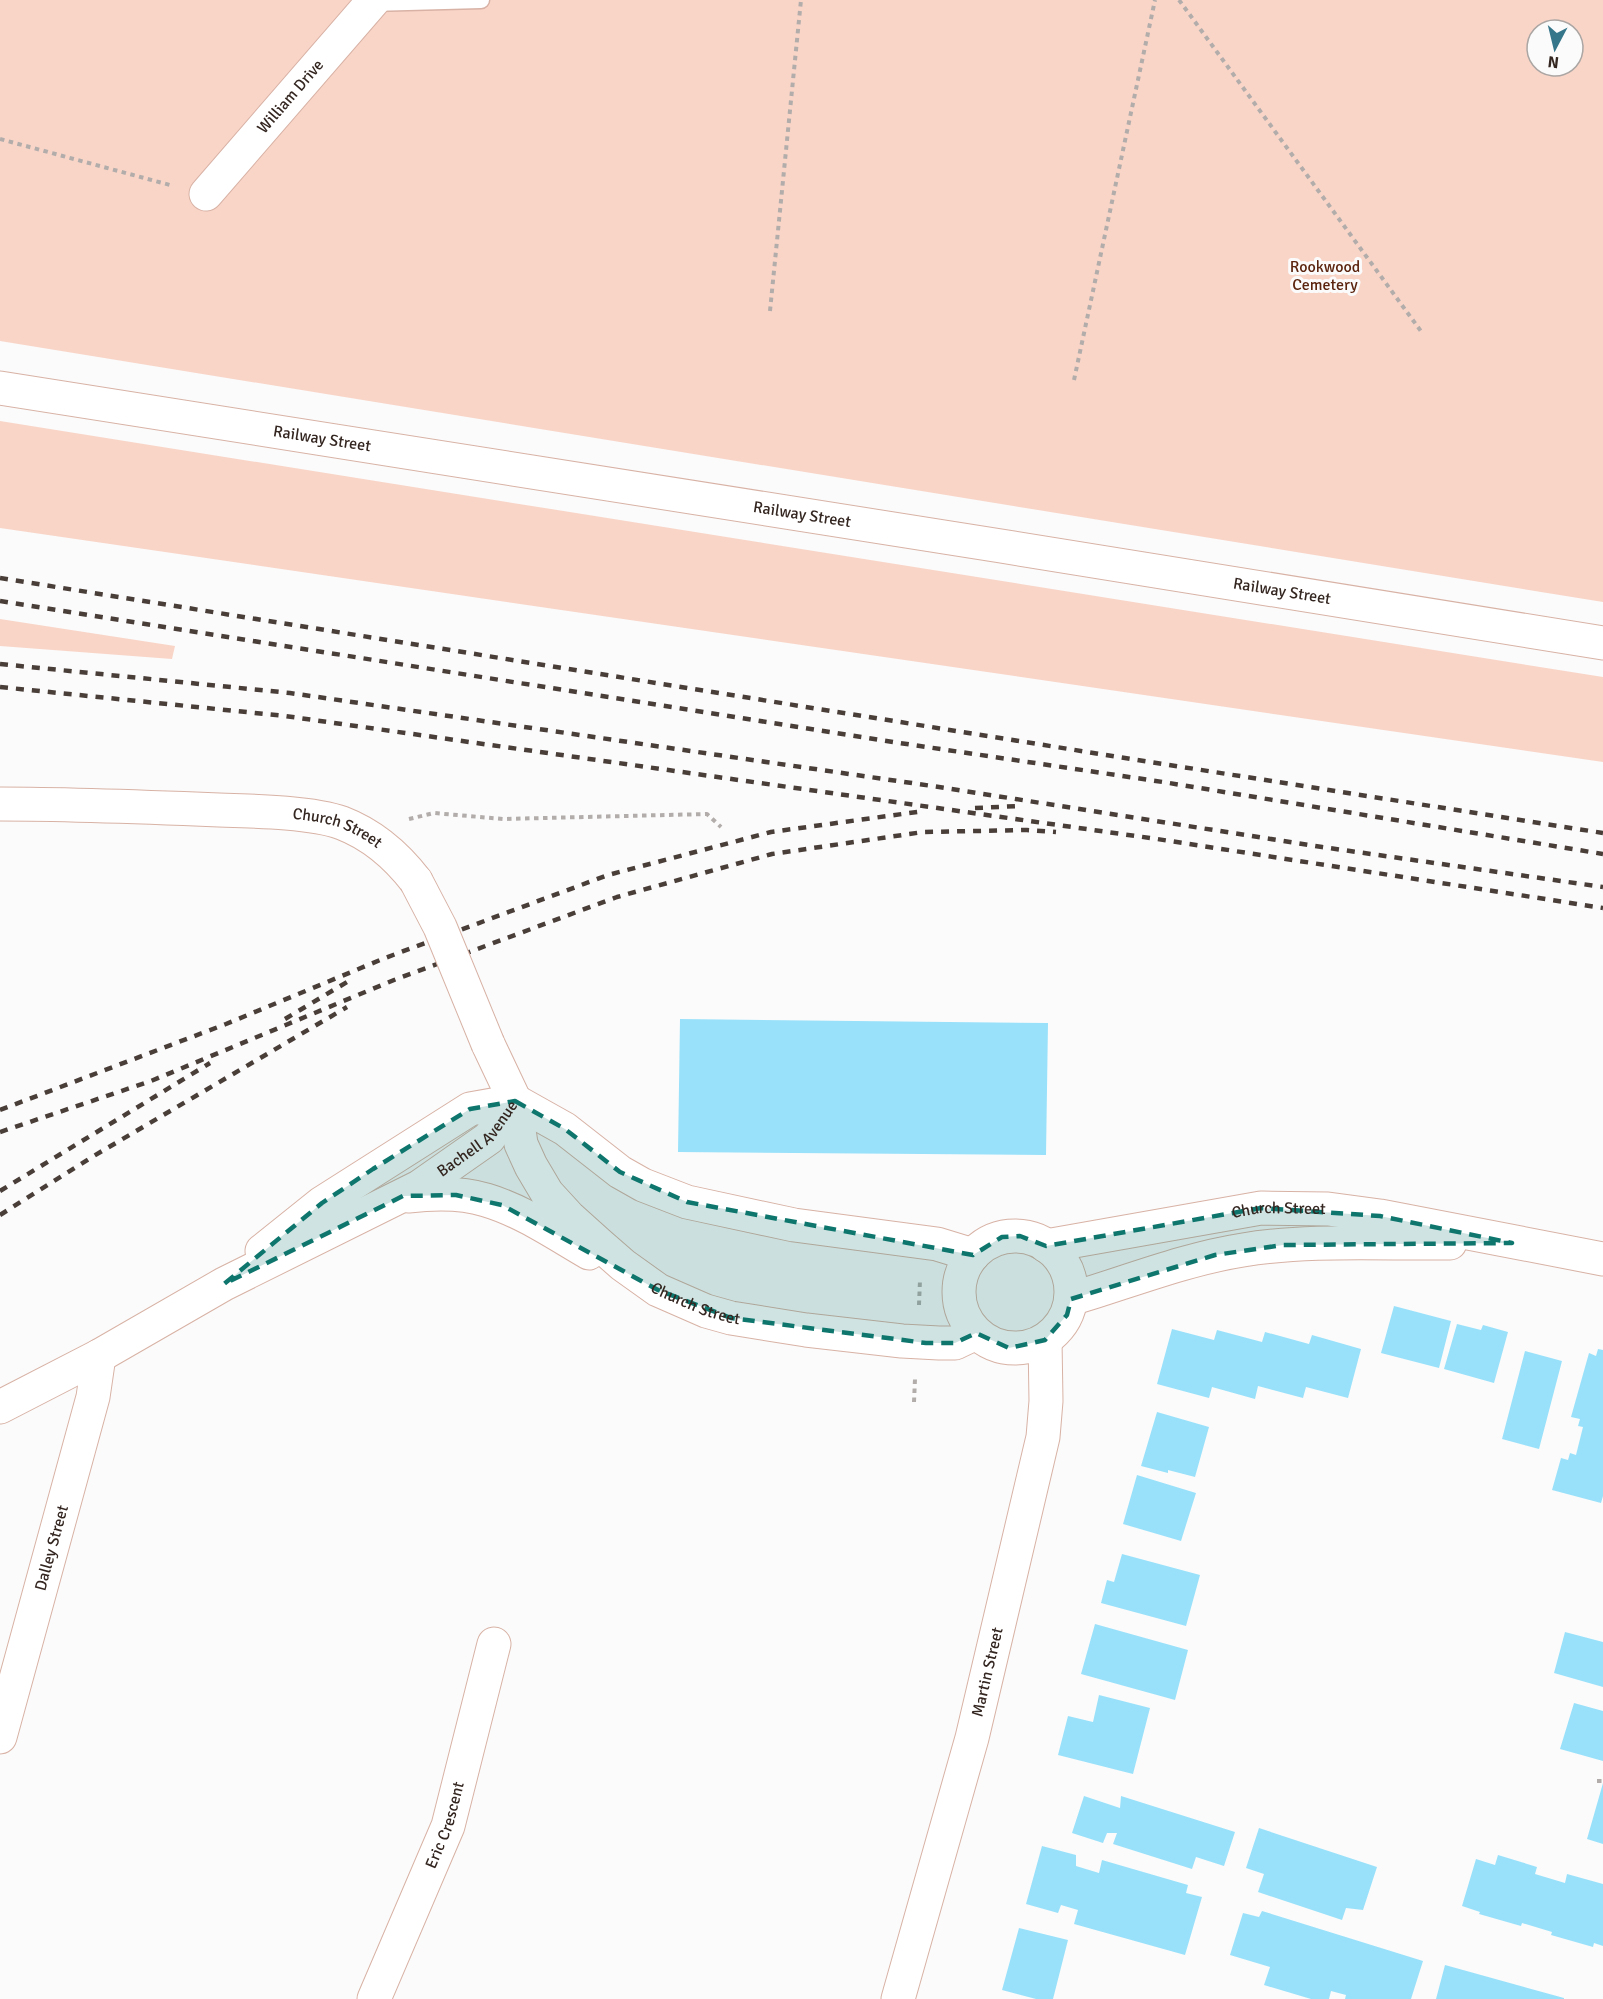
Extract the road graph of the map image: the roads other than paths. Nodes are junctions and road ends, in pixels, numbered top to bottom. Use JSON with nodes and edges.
{"nodes":[{"id":1,"x":481,"y":0,"type":"edge"},
{"id":2,"x":373,"y":2,"type":"edge"},
{"id":3,"x":206,"y":194,"type":"road end"},
{"id":4,"x":0,"y":388,"type":"edge"},
{"id":5,"x":1603,"y":643,"type":"edge"},
{"id":6,"x":0,"y":804,"type":"edge"},
{"id":7,"x":516,"y":1101,"type":"junction"},
{"id":8,"x":403,"y":1196,"type":"junction"},
{"id":9,"x":1512,"y":1243,"type":"junction"},
{"id":10,"x":1046,"y":1246,"type":"junction"},
{"id":11,"x":973,"y":1255,"type":"junction"},
{"id":12,"x":1603,"y":1259,"type":"edge"},
{"id":13,"x":224,"y":1284,"type":"junction"},
{"id":14,"x":658,"y":1290,"type":"junction"},
{"id":15,"x":1071,"y":1299,"type":"junction"},
{"id":16,"x":976,"y":1333,"type":"junction"},
{"id":17,"x":1044,"y":1340,"type":"junction"},
{"id":18,"x":99,"y":1356,"type":"junction"},
{"id":19,"x":0,"y":1407,"type":"edge"},
{"id":20,"x":494,"y":1644,"type":"dead end"},
{"id":21,"x":0,"y":1737,"type":"edge"},
{"id":22,"x":374,"y":1999,"type":"edge"},
{"id":23,"x":898,"y":1999,"type":"edge"}],
"edges":[{"from":1,"to":2,"type":"lane"},
{"from":2,"to":3,"type":"main road","name":"William Drive"},
{"from":4,"to":5,"type":"main road","name":"Railway Street"},
{"from":6,"to":7,"type":"main road","name":"Church Street","bridge":true},
{"from":7,"to":8,"type":"main road","name":"Bachell Avenue"},
{"from":7,"to":11,"type":"main road"},
{"from":7,"to":13,"type":"main road","name":"Bachell Avenue"},
{"from":7,"to":14,"type":"main road","name":"Church Street"},
{"from":8,"to":13,"type":"main road","name":"Bachell Avenue"},
{"from":8,"to":14,"type":"main road"},
{"from":9,"to":10,"type":"main road","name":"Church Street"},
{"from":9,"to":12,"type":"main road","name":"Church Street"},
{"from":9,"to":15,"type":"main road","name":"Church Street"},
{"from":10,"to":11,"type":"main road"},
{"from":10,"to":15,"type":"main road"},
{"from":11,"to":16,"type":"main road"},
{"from":13,"to":18,"type":"main road","name":"Bachell Avenue"},
{"from":14,"to":16,"type":"main road","name":"Church Street"},
{"from":15,"to":17,"type":"main road"},
{"from":16,"to":17,"type":"main road"},
{"from":17,"to":23,"type":"main road","name":"Martin Street"},
{"from":18,"to":19,"type":"main road","name":"Bachell Avenue"},
{"from":18,"to":21,"type":"main road","name":"Dalley Street"},
{"from":20,"to":22,"type":"main road","name":"Eric Crescent"}]}
